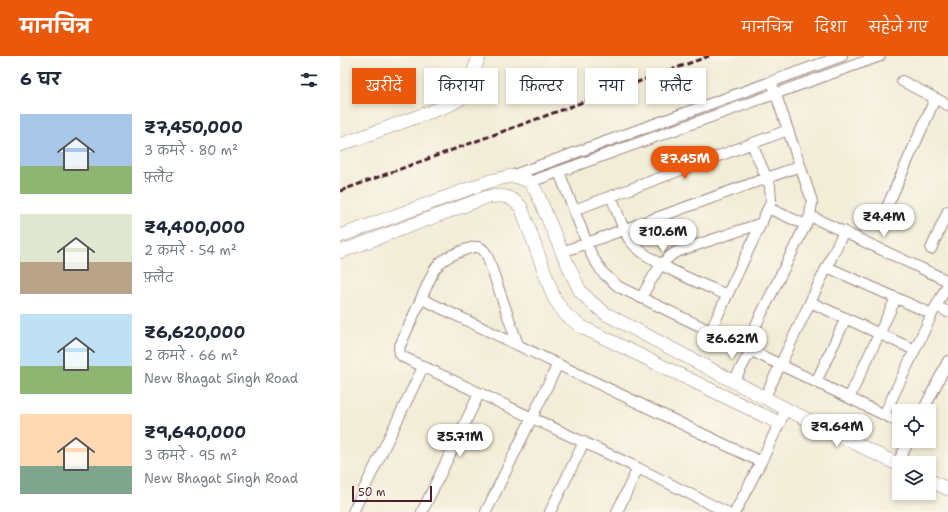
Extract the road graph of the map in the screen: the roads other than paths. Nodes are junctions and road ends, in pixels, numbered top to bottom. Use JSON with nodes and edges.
{"nodes":[{"id":1,"x":479,"y":56,"type":"edge"},
{"id":2,"x":842,"y":56,"type":"edge"},
{"id":3,"x":880,"y":56,"type":"edge"},
{"id":4,"x":902,"y":81,"type":"dead end"},
{"id":5,"x":771,"y":82,"type":"junction"},
{"id":6,"x":775,"y":94,"type":"junction"},
{"id":7,"x":935,"y":99,"type":"junction"},
{"id":8,"x":948,"y":105,"type":"edge"},
{"id":9,"x":788,"y":130,"type":"junction"},
{"id":10,"x":752,"y":144,"type":"junction"},
{"id":11,"x":340,"y":145,"type":"edge"},
{"id":12,"x":800,"y":166,"type":"junction"},
{"id":13,"x":559,"y":172,"type":"junction"},
{"id":14,"x":511,"y":176,"type":"junction"},
{"id":15,"x":767,"y":179,"type":"junction"},
{"id":16,"x":530,"y":182,"type":"junction"},
{"id":17,"x":611,"y":196,"type":"junction"},
{"id":18,"x":768,"y":208,"type":"junction"},
{"id":19,"x":574,"y":210,"type":"junction"},
{"id":20,"x":948,"y":211,"type":"edge"},
{"id":21,"x":883,"y":216,"type":"dead end"},
{"id":22,"x":808,"y":220,"type":"junction"},
{"id":23,"x":762,"y":223,"type":"junction"},
{"id":24,"x":625,"y":231,"type":"junction"},
{"id":25,"x":844,"y":231,"type":"junction"},
{"id":26,"x":340,"y":236,"type":"edge"},
{"id":27,"x":588,"y":244,"type":"junction"},
{"id":28,"x":931,"y":248,"type":"dead end"},
{"id":29,"x":340,"y":252,"type":"edge"},
{"id":30,"x":562,"y":252,"type":"junction"},
{"id":31,"x":661,"y":264,"type":"junction"},
{"id":32,"x":827,"y":267,"type":"junction"},
{"id":33,"x":948,"y":282,"type":"edge"},
{"id":34,"x":728,"y":295,"type":"junction"},
{"id":35,"x":641,"y":298,"type":"junction"},
{"id":36,"x":896,"y":298,"type":"junction"},
{"id":37,"x":422,"y":299,"type":"junction"},
{"id":38,"x":810,"y":302,"type":"junction"},
{"id":39,"x":934,"y":310,"type":"junction"},
{"id":40,"x":948,"y":312,"type":"edge"},
{"id":41,"x":846,"y":318,"type":"junction"},
{"id":42,"x":710,"y":332,"type":"junction"},
{"id":43,"x":879,"y":333,"type":"junction"},
{"id":44,"x":518,"y":345,"type":"junction"},
{"id":45,"x":748,"y":349,"type":"junction"},
{"id":46,"x":916,"y":350,"type":"junction"},
{"id":47,"x":948,"y":361,"type":"edge"},
{"id":48,"x":558,"y":364,"type":"junction"},
{"id":49,"x":780,"y":365,"type":"junction"},
{"id":50,"x":423,"y":367,"type":"junction"},
{"id":51,"x":734,"y":381,"type":"junction"},
{"id":52,"x":816,"y":382,"type":"junction"},
{"id":53,"x":479,"y":394,"type":"junction"},
{"id":54,"x":765,"y":397,"type":"junction"},
{"id":55,"x":849,"y":398,"type":"junction"},
{"id":56,"x":926,"y":404,"type":"edge"},
{"id":57,"x":786,"y":409,"type":"junction"},
{"id":58,"x":884,"y":415,"type":"junction"},
{"id":59,"x":532,"y":418,"type":"junction"},
{"id":60,"x":892,"y":419,"type":"edge"},
{"id":61,"x":779,"y":423,"type":"junction"},
{"id":62,"x":584,"y":442,"type":"junction"},
{"id":63,"x":892,"y":461,"type":"edge"},
{"id":64,"x":761,"y":462,"type":"junction"},
{"id":65,"x":638,"y":468,"type":"junction"},
{"id":66,"x":936,"y":483,"type":"edge"},
{"id":67,"x":948,"y":489,"type":"edge"},
{"id":68,"x":353,"y":512,"type":"edge"},
{"id":69,"x":422,"y":512,"type":"edge"},
{"id":70,"x":486,"y":512,"type":"edge"},
{"id":71,"x":550,"y":512,"type":"edge"},
{"id":72,"x":617,"y":512,"type":"edge"},
{"id":73,"x":726,"y":512,"type":"edge"},
{"id":74,"x":735,"y":512,"type":"edge"}],
"edges":[{"from":1,"to":11,"type":"street"},
{"from":2,"to":5,"type":"street"},
{"from":3,"to":6,"type":"street"},
{"from":4,"to":7,"type":"street"},
{"from":5,"to":6,"type":"street"},
{"from":5,"to":14,"type":"street"},
{"from":6,"to":9,"type":"street"},
{"from":6,"to":13,"type":"street"},
{"from":7,"to":8,"type":"street"},
{"from":7,"to":21,"type":"street"},
{"from":9,"to":10,"type":"street"},
{"from":9,"to":12,"type":"street"},
{"from":10,"to":15,"type":"street"},
{"from":10,"to":17,"type":"street"},
{"from":12,"to":15,"type":"street"},
{"from":12,"to":22,"type":"street"},
{"from":13,"to":16,"type":"street"},
{"from":13,"to":19,"type":"street"},
{"from":14,"to":16,"type":"street"},
{"from":14,"to":26,"type":"street"},
{"from":15,"to":18,"type":"street"},
{"from":15,"to":24,"type":"street"},
{"from":16,"to":30,"type":"street"},
{"from":17,"to":19,"type":"street"},
{"from":17,"to":24,"type":"street"},
{"from":18,"to":22,"type":"street"},
{"from":18,"to":23,"type":"street"},
{"from":19,"to":27,"type":"street"},
{"from":20,"to":28,"type":"street"},
{"from":22,"to":25,"type":"street"},
{"from":22,"to":45,"type":"street"},
{"from":23,"to":31,"type":"street"},
{"from":23,"to":34,"type":"street"},
{"from":24,"to":27,"type":"street"},
{"from":24,"to":31,"type":"street"},
{"from":25,"to":32,"type":"street"},
{"from":25,"to":33,"type":"street"},
{"from":27,"to":30,"type":"street"},
{"from":27,"to":35,"type":"street"},
{"from":29,"to":61,"type":"street"},
{"from":30,"to":51,"type":"street"},
{"from":31,"to":34,"type":"street"},
{"from":31,"to":35,"type":"street"},
{"from":32,"to":36,"type":"street"},
{"from":32,"to":38,"type":"street"},
{"from":33,"to":39,"type":"street"},
{"from":34,"to":42,"type":"street"},
{"from":35,"to":42,"type":"street"},
{"from":36,"to":39,"type":"street"},
{"from":36,"to":43,"type":"street"},
{"from":37,"to":44,"type":"street"},
{"from":37,"to":44,"type":"street"},
{"from":37,"to":50,"type":"street"},
{"from":38,"to":41,"type":"street"},
{"from":38,"to":49,"type":"street"},
{"from":39,"to":40,"type":"street"},
{"from":39,"to":46,"type":"street"},
{"from":41,"to":43,"type":"street"},
{"from":41,"to":52,"type":"street"},
{"from":42,"to":45,"type":"street"},
{"from":43,"to":46,"type":"street"},
{"from":43,"to":55,"type":"street"},
{"from":44,"to":48,"type":"street"},
{"from":45,"to":49,"type":"street"},
{"from":45,"to":51,"type":"street"},
{"from":46,"to":58,"type":"street"},
{"from":47,"to":56,"type":"street"},
{"from":48,"to":59,"type":"street"},
{"from":48,"to":64,"type":"street"},
{"from":49,"to":52,"type":"street"},
{"from":49,"to":54,"type":"street"},
{"from":50,"to":53,"type":"street"},
{"from":50,"to":68,"type":"street"},
{"from":51,"to":54,"type":"street"},
{"from":52,"to":55,"type":"street"},
{"from":53,"to":59,"type":"street"},
{"from":53,"to":69,"type":"street"},
{"from":54,"to":57,"type":"street"},
{"from":55,"to":58,"type":"street"},
{"from":57,"to":61,"type":"street"},
{"from":57,"to":63,"type":"street"},
{"from":58,"to":60,"type":"street"},
{"from":59,"to":62,"type":"street"},
{"from":59,"to":70,"type":"street"},
{"from":61,"to":64,"type":"street"},
{"from":62,"to":65,"type":"street"},
{"from":62,"to":71,"type":"street"},
{"from":64,"to":74,"type":"street"},
{"from":65,"to":72,"type":"street"},
{"from":65,"to":73,"type":"street"},
{"from":66,"to":67,"type":"street"}]}
